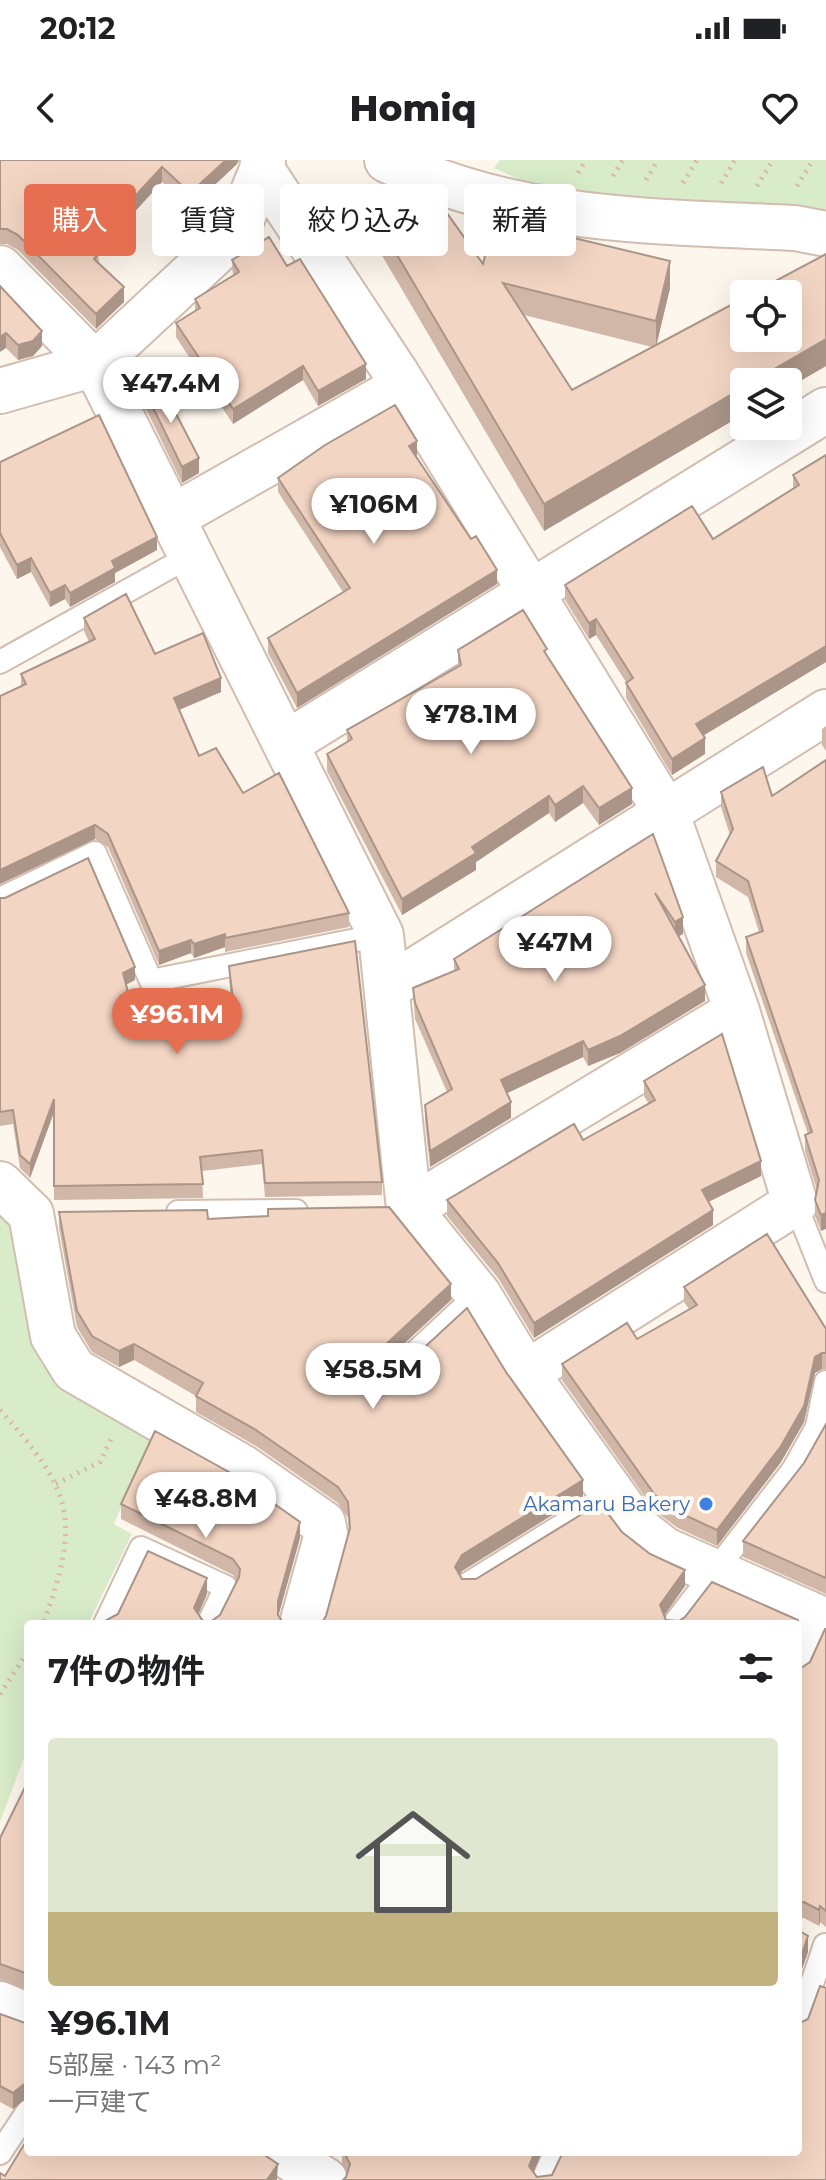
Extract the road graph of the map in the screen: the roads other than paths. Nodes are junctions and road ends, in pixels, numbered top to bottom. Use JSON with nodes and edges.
{"nodes":[{"id":1,"x":387,"y":160,"type":"edge"},
{"id":2,"x":262,"y":165,"type":"edge"},
{"id":3,"x":826,"y":234,"type":"edge"},
{"id":4,"x":0,"y":268,"type":"edge"},
{"id":5,"x":95,"y":364,"type":"junction"},
{"id":6,"x":404,"y":386,"type":"junction"},
{"id":7,"x":0,"y":391,"type":"edge"},
{"id":8,"x":826,"y":410,"type":"edge"},
{"id":9,"x":171,"y":518,"type":"junction"},
{"id":10,"x":190,"y":556,"type":"junction"},
{"id":11,"x":531,"y":592,"type":"junction"},
{"id":12,"x":0,"y":662,"type":"edge"},
{"id":13,"x":826,"y":712,"type":"edge"},
{"id":14,"x":287,"y":743,"type":"junction"},
{"id":15,"x":666,"y":812,"type":"junction"},
{"id":16,"x":0,"y":899,"type":"edge"},
{"id":17,"x":381,"y":935,"type":"junction"},
{"id":18,"x":387,"y":988,"type":"junction"},
{"id":19,"x":737,"y":1011,"type":"junction"},
{"id":20,"x":0,"y":1184,"type":"edge"},
{"id":21,"x":795,"y":1203,"type":"junction"},
{"id":22,"x":401,"y":1209,"type":"junction"},
{"id":23,"x":314,"y":1211,"type":"edge"},
{"id":24,"x":157,"y":1213,"type":"edge"},
{"id":25,"x":826,"y":1281,"type":"edge"},
{"id":26,"x":478,"y":1294,"type":"junction"},
{"id":27,"x":526,"y":1373,"type":"junction"},
{"id":28,"x":826,"y":1382,"type":"edge"},
{"id":29,"x":378,"y":1387,"type":"edge"},
{"id":30,"x":822,"y":1430,"type":"edge"},
{"id":31,"x":611,"y":1495,"type":"junction"},
{"id":32,"x":715,"y":1574,"type":"junction"},
{"id":33,"x":469,"y":1583,"type":"edge"},
{"id":34,"x":107,"y":1620,"type":"edge"},
{"id":35,"x":210,"y":1620,"type":"edge"},
{"id":36,"x":303,"y":1620,"type":"edge"},
{"id":37,"x":677,"y":1620,"type":"edge"},
{"id":38,"x":824,"y":1620,"type":"edge"},
{"id":39,"x":802,"y":1664,"type":"edge"},
{"id":40,"x":821,"y":1943,"type":"edge"},
{"id":41,"x":0,"y":2004,"type":"edge"},
{"id":42,"x":802,"y":2011,"type":"edge"},
{"id":43,"x":24,"y":2014,"type":"edge"},
{"id":44,"x":24,"y":2117,"type":"edge"},
{"id":45,"x":0,"y":2153,"type":"edge"},
{"id":46,"x":287,"y":2156,"type":"edge"},
{"id":47,"x":336,"y":2156,"type":"edge"},
{"id":48,"x":553,"y":2157,"type":"dead end"},
{"id":49,"x":325,"y":2180,"type":"edge"},
{"id":50,"x":543,"y":2180,"type":"edge"}],
"edges":[{"from":1,"to":3,"type":"street"},
{"from":2,"to":5,"type":"street"},
{"from":2,"to":6,"type":"street"},
{"from":4,"to":5,"type":"street"},
{"from":5,"to":7,"type":"street"},
{"from":5,"to":9,"type":"street"},
{"from":6,"to":9,"type":"street"},
{"from":6,"to":11,"type":"street"},
{"from":8,"to":11,"type":"street"},
{"from":9,"to":10,"type":"street"},
{"from":10,"to":12,"type":"lane"},
{"from":10,"to":14,"type":"street"},
{"from":11,"to":14,"type":"street"},
{"from":11,"to":15,"type":"street"},
{"from":13,"to":15,"type":"street"},
{"from":14,"to":17,"type":"street"},
{"from":15,"to":18,"type":"street"},
{"from":15,"to":19,"type":"street"},
{"from":16,"to":17,"type":"lane"},
{"from":17,"to":18,"type":"street"},
{"from":18,"to":22,"type":"street"},
{"from":19,"to":21,"type":"street"},
{"from":19,"to":22,"type":"street"},
{"from":20,"to":36,"type":"street"},
{"from":21,"to":25,"type":"lane"},
{"from":21,"to":27,"type":"street"},
{"from":22,"to":26,"type":"street"},
{"from":23,"to":24,"type":"lane"},
{"from":26,"to":27,"type":"street"},
{"from":26,"to":29,"type":"lane"},
{"from":27,"to":31,"type":"street"},
{"from":28,"to":30,"type":"lane"},
{"from":30,"to":32,"type":"lane"},
{"from":31,"to":32,"type":"street"},
{"from":31,"to":33,"type":"lane"},
{"from":32,"to":37,"type":"lane"},
{"from":32,"to":38,"type":"street"},
{"from":34,"to":35,"type":"lane"},
{"from":38,"to":39,"type":"lane"},
{"from":40,"to":42,"type":"lane"},
{"from":41,"to":43,"type":"street"},
{"from":44,"to":45,"type":"lane"},
{"from":46,"to":49,"type":"street"},
{"from":47,"to":49,"type":"street"},
{"from":48,"to":50,"type":"lane"}]}
